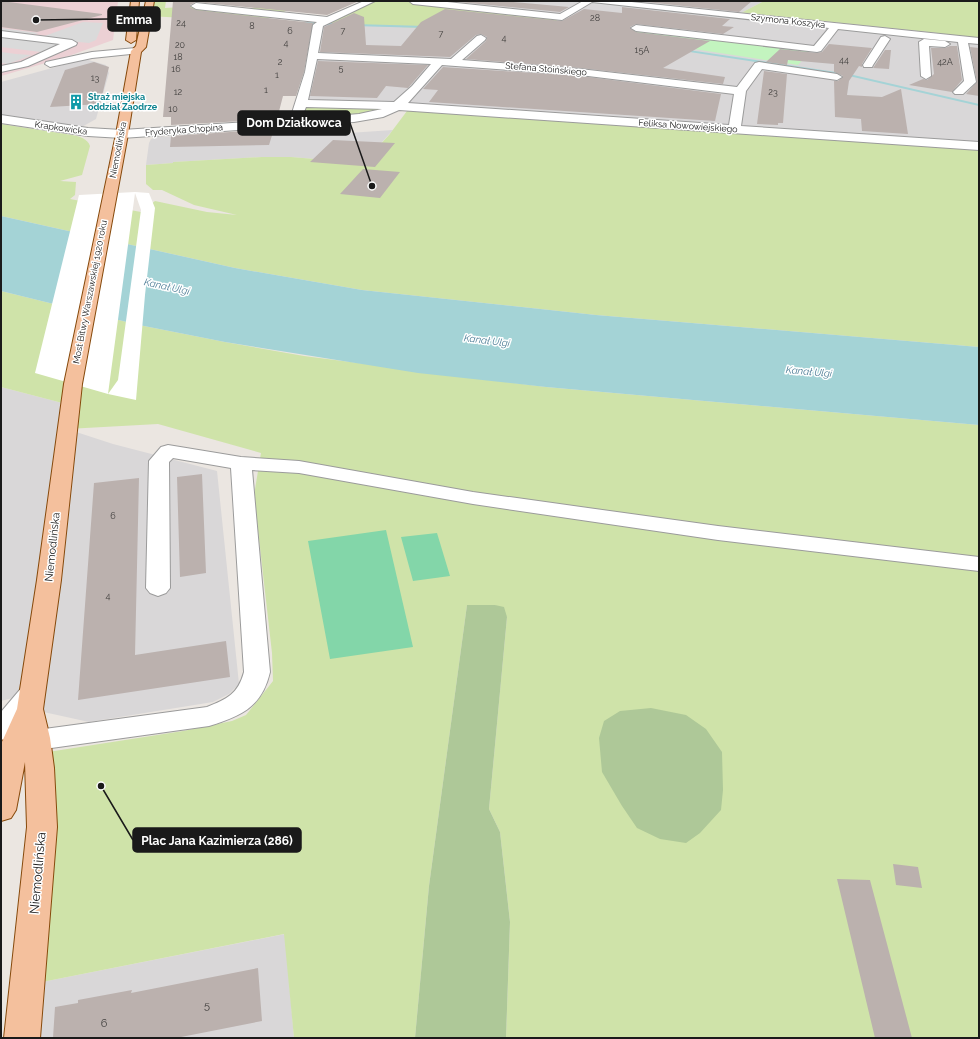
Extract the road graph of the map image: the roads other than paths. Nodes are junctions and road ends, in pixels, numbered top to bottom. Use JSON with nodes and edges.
{"nodes":[{"id":1,"x":135,"y":1,"type":"edge"},
{"id":2,"x":150,"y":1,"type":"edge"},
{"id":3,"x":371,"y":1,"type":"edge"},
{"id":4,"x":413,"y":1,"type":"edge"},
{"id":5,"x":589,"y":1,"type":"edge"},
{"id":6,"x":596,"y":1,"type":"edge"},
{"id":7,"x":646,"y":3,"type":"edge"},
{"id":8,"x":196,"y":6,"type":"dead end"},
{"id":9,"x":665,"y":8,"type":"junction"},
{"id":10,"x":735,"y":16,"type":"junction"},
{"id":11,"x":323,"y":22,"type":"junction"},
{"id":12,"x":836,"y":26,"type":"junction"},
{"id":13,"x":1,"y":34,"type":"edge"},
{"id":14,"x":888,"y":36,"type":"junction"},
{"id":15,"x":481,"y":38,"type":"dead end"},
{"id":16,"x":979,"y":41,"type":"edge"},
{"id":17,"x":924,"y":42,"type":"junction"},
{"id":18,"x":963,"y":43,"type":"junction"},
{"id":19,"x":136,"y":51,"type":"junction"},
{"id":20,"x":313,"y":56,"type":"junction"},
{"id":21,"x":440,"y":61,"type":"junction"},
{"id":22,"x":454,"y":62,"type":"junction"},
{"id":23,"x":24,"y":64,"type":"junction"},
{"id":24,"x":868,"y":65,"type":"dead end"},
{"id":25,"x":40,"y":68,"type":"junction"},
{"id":26,"x":1,"y":69,"type":"edge"},
{"id":27,"x":926,"y":76,"type":"dead end"},
{"id":28,"x":837,"y":77,"type":"dead end"},
{"id":29,"x":1,"y":79,"type":"edge"},
{"id":30,"x":740,"y":91,"type":"junction"},
{"id":31,"x":960,"y":92,"type":"dead end"},
{"id":32,"x":302,"y":103,"type":"junction"},
{"id":33,"x":397,"y":106,"type":"junction"},
{"id":34,"x":1,"y":119,"type":"edge"},
{"id":35,"x":295,"y":123,"type":"junction"},
{"id":36,"x":734,"y":129,"type":"junction"},
{"id":37,"x":122,"y":134,"type":"junction"},
{"id":38,"x":979,"y":146,"type":"edge"},
{"id":39,"x":108,"y":201,"type":"joint"},
{"id":40,"x":73,"y":384,"type":"joint"},
{"id":41,"x":241,"y":463,"type":"junction"},
{"id":42,"x":979,"y":564,"type":"edge"},
{"id":43,"x":158,"y":588,"type":"dead end"},
{"id":44,"x":31,"y":701,"type":"junction"},
{"id":45,"x":1,"y":730,"type":"edge"},
{"id":46,"x":38,"y":740,"type":"junction"},
{"id":47,"x":1,"y":810,"type":"edge"},
{"id":48,"x":22,"y":1038,"type":"edge"}],
"edges":[{"from":1,"to":19,"type":"main road","name":"Niemodlińska"},
{"from":2,"to":19,"type":"main road","name":"Niemodlińska"},
{"from":3,"to":11,"type":"street"},
{"from":4,"to":5,"type":"street"},
{"from":6,"to":7,"type":"street","name":"Szymona Koszyka"},
{"from":7,"to":9,"type":"street","name":"Szymona Koszyka"},
{"from":7,"to":10,"type":"street"},
{"from":8,"to":11,"type":"street"},
{"from":9,"to":10,"type":"street","name":"Szymona Koszyka"},
{"from":9,"to":12,"type":"street"},
{"from":10,"to":12,"type":"street","name":"Szymona Koszyka"},
{"from":11,"to":20,"type":"street"},
{"from":12,"to":14,"type":"street","name":"Szymona Koszyka"},
{"from":13,"to":23,"type":"street"},
{"from":14,"to":17,"type":"street"},
{"from":14,"to":18,"type":"street","name":"Szymona Koszyka"},
{"from":14,"to":24,"type":"street"},
{"from":15,"to":22,"type":"street"},
{"from":16,"to":18,"type":"street","name":"Szymona Koszyka"},
{"from":17,"to":18,"type":"street"},
{"from":17,"to":27,"type":"street"},
{"from":18,"to":31,"type":"street"},
{"from":19,"to":25,"type":"street"},
{"from":19,"to":37,"type":"main road","name":"Niemodlińska"},
{"from":20,"to":21,"type":"street","name":"Stefana Stoińskiego"},
{"from":20,"to":32,"type":"street"},
{"from":21,"to":22,"type":"street","name":"Stefana Stoińskiego"},
{"from":21,"to":33,"type":"street"},
{"from":22,"to":30,"type":"street","name":"Stefana Stoińskiego"},
{"from":23,"to":25,"type":"street"},
{"from":23,"to":26,"type":"street"},
{"from":25,"to":29,"type":"street"},
{"from":28,"to":30,"type":"street"},
{"from":30,"to":36,"type":"street"},
{"from":32,"to":33,"type":"street","name":"Feliksa Nowowiejskiego"},
{"from":32,"to":35,"type":"street"},
{"from":33,"to":35,"type":"street","name":"Fryderyka Chopina"},
{"from":33,"to":36,"type":"street","name":"Feliksa Nowowiejskiego"},
{"from":34,"to":37,"type":"street","name":"Krapkowicka"},
{"from":35,"to":37,"type":"street","name":"Fryderyka Chopina"},
{"from":36,"to":38,"type":"street","name":"Feliksa Nowowiejskiego"},
{"from":37,"to":39,"type":"main road","name":"Niemodlińska"},
{"from":39,"to":40,"type":"main road","name":"Most Bitwy Warszawskiej 1920 roku"},
{"from":40,"to":44,"type":"main road","name":"Niemodlińska"},
{"from":41,"to":42,"type":"street"},
{"from":41,"to":43,"type":"street"},
{"from":41,"to":46,"type":"street"},
{"from":44,"to":45,"type":"street"},
{"from":44,"to":46,"type":"main road","name":"Niemodlińska"},
{"from":44,"to":47,"type":"main road","name":"Niemodlińska"},
{"from":46,"to":48,"type":"main road","name":"Niemodlińska"}]}
